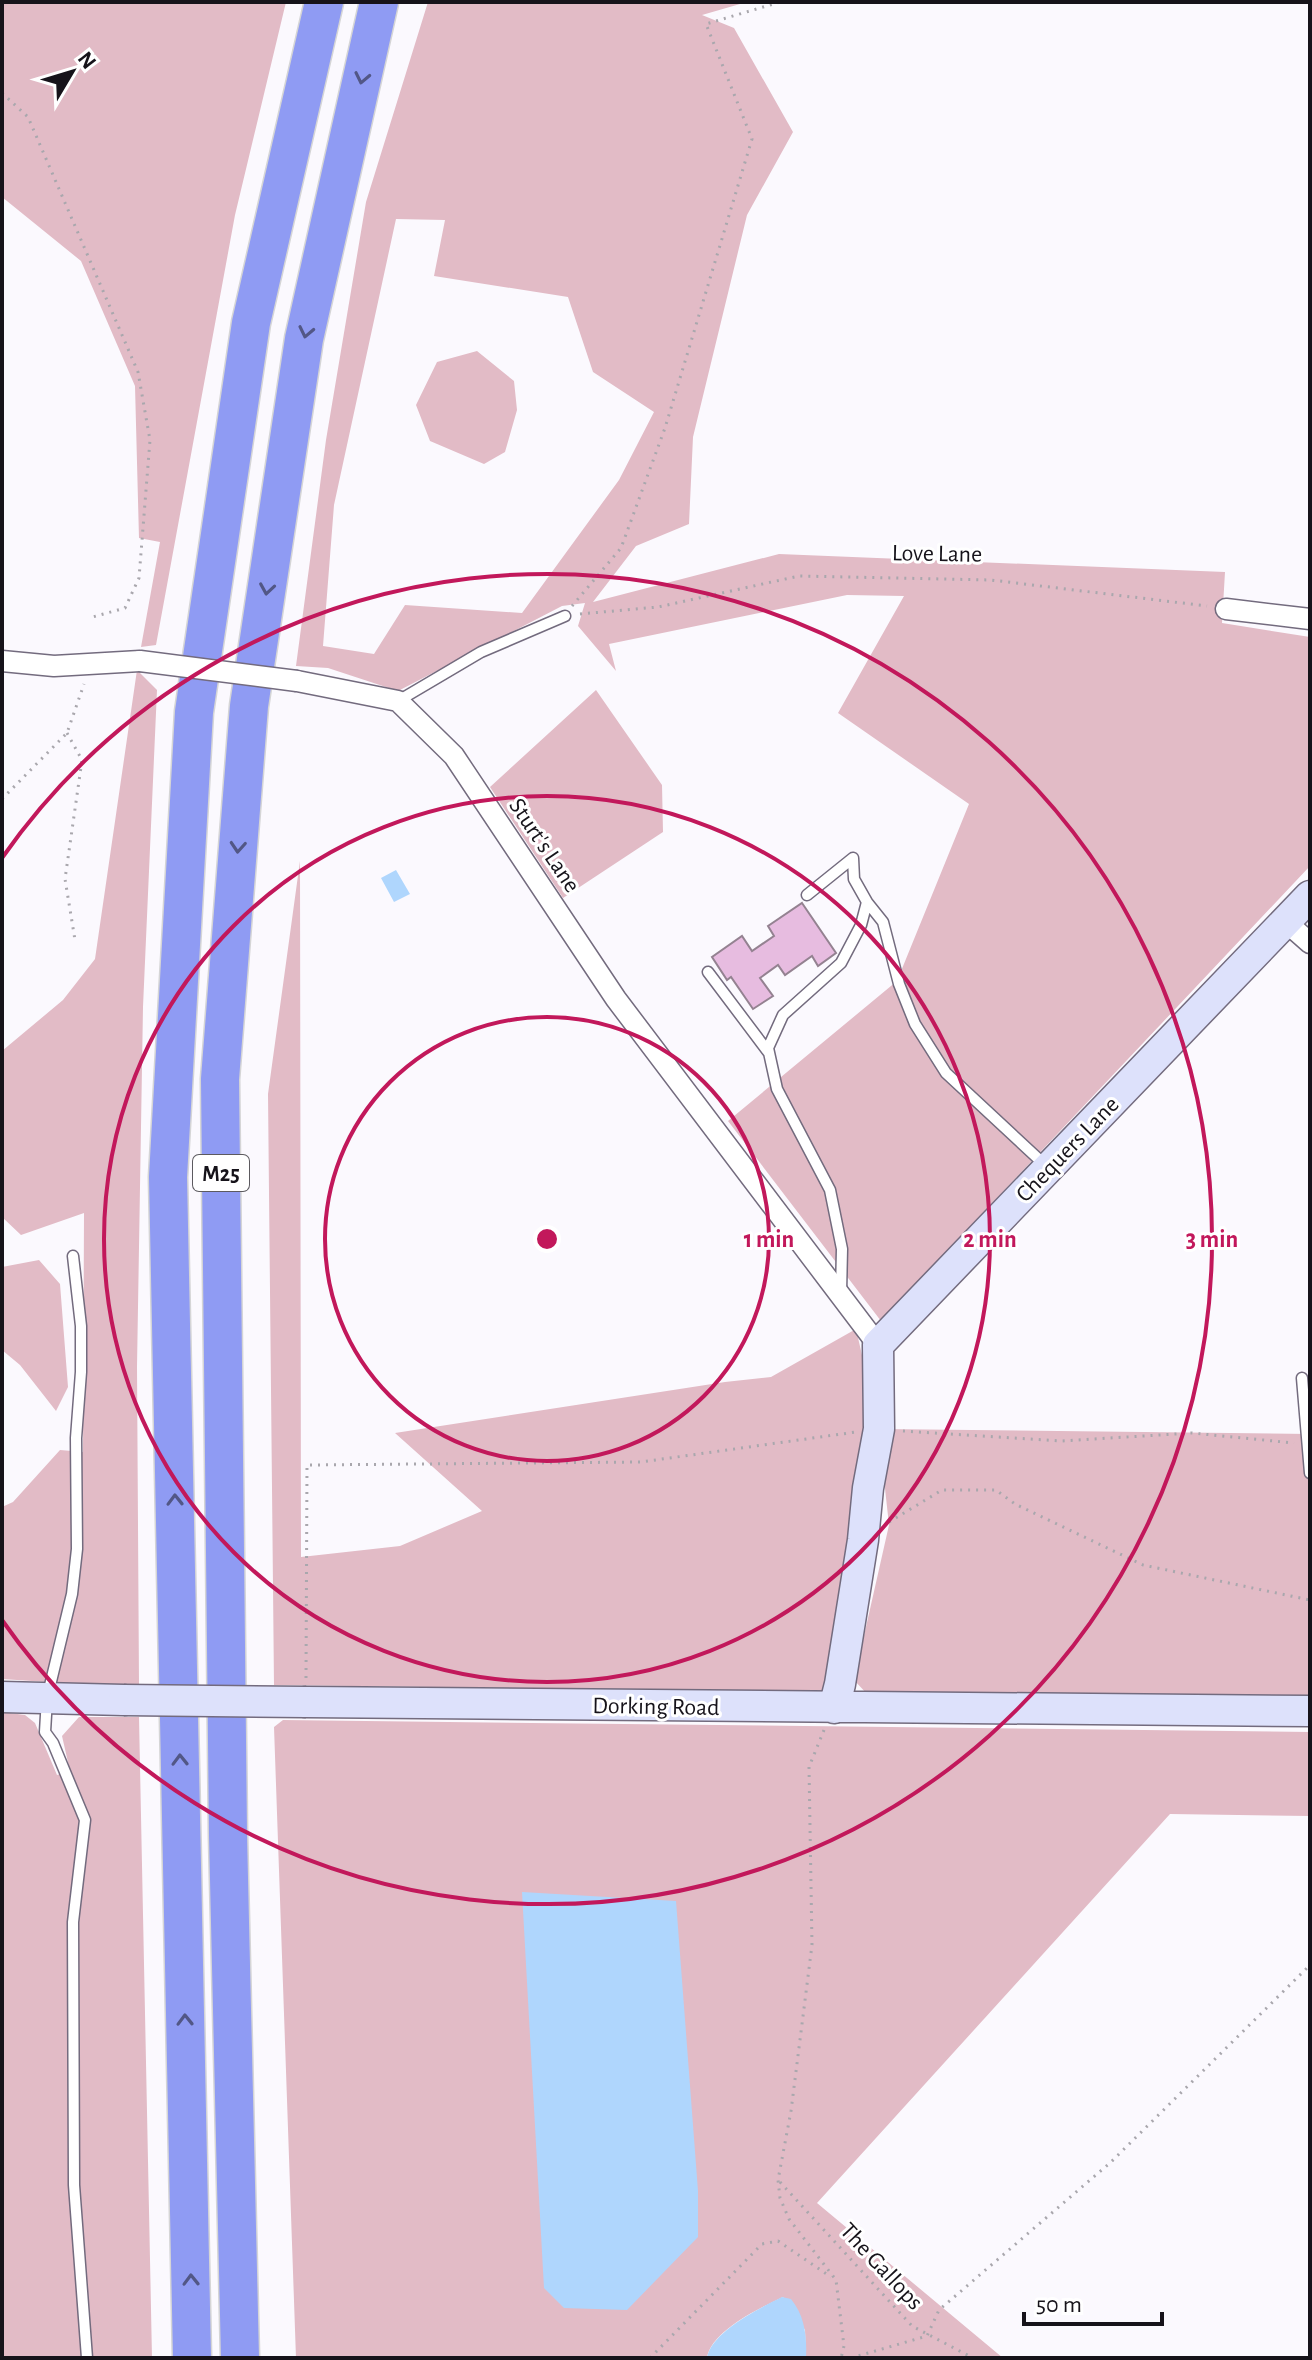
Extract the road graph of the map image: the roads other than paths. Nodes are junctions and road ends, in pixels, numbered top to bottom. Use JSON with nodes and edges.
{"nodes":[{"id":1,"x":324,"y":2,"type":"edge"},
{"id":2,"x":379,"y":2,"type":"edge"},
{"id":3,"x":1226,"y":609,"type":"road end"},
{"id":4,"x":565,"y":616,"type":"road end"},
{"id":5,"x":1310,"y":619,"type":"edge"},
{"id":6,"x":2,"y":661,"type":"edge"},
{"id":7,"x":398,"y":701,"type":"junction"},
{"id":8,"x":807,"y":895,"type":"dead end"},
{"id":9,"x":1310,"y":896,"type":"edge"},
{"id":10,"x":867,"y":902,"type":"junction"},
{"id":11,"x":1285,"y":921,"type":"junction"},
{"id":12,"x":1310,"y":943,"type":"edge"},
{"id":13,"x":708,"y":972,"type":"dead end"},
{"id":14,"x":769,"y":1053,"type":"junction"},
{"id":15,"x":1049,"y":1168,"type":"junction"},
{"id":16,"x":73,"y":1256,"type":"dead end"},
{"id":17,"x":841,"y":1295,"type":"junction"},
{"id":18,"x":878,"y":1345,"type":"junction"},
{"id":19,"x":1302,"y":1378,"type":"dead end"},
{"id":20,"x":1309,"y":1445,"type":"edge"},
{"id":21,"x":1310,"y":1473,"type":"edge"},
{"id":22,"x":2,"y":1697,"type":"edge"},
{"id":23,"x":47,"y":1698,"type":"junction"},
{"id":24,"x":834,"y":1708,"type":"junction"},
{"id":25,"x":1310,"y":1711,"type":"edge"},
{"id":26,"x":87,"y":2358,"type":"edge"},
{"id":27,"x":192,"y":2358,"type":"edge"},
{"id":28,"x":240,"y":2358,"type":"edge"}],
"edges":[{"from":27,"to":1,"type":"highway","number":"M25","one_way":true},
{"from":2,"to":28,"type":"highway","number":"M25","one_way":true},
{"from":3,"to":5,"type":"street"},
{"from":4,"to":7,"type":"lane"},
{"from":6,"to":7,"type":"street","bridge":true},
{"from":7,"to":17,"type":"street","name":"Sturt's Lane"},
{"from":8,"to":10,"type":"lane"},
{"from":9,"to":11,"type":"main road","name":"Chequers Lane"},
{"from":10,"to":14,"type":"lane"},
{"from":10,"to":15,"type":"lane"},
{"from":11,"to":12,"type":"street"},
{"from":11,"to":15,"type":"main road","name":"Chequers Lane"},
{"from":13,"to":14,"type":"lane"},
{"from":14,"to":17,"type":"lane"},
{"from":15,"to":18,"type":"main road","name":"Chequers Lane"},
{"from":16,"to":23,"type":"lane"},
{"from":17,"to":18,"type":"street","name":"Sturt's Lane"},
{"from":18,"to":24,"type":"main road"},
{"from":19,"to":20,"type":"lane"},
{"from":20,"to":21,"type":"lane"},
{"from":22,"to":23,"type":"main road","name":"Dorking Road"},
{"from":23,"to":24,"type":"main road","name":"Dorking Road","bridge":true},
{"from":23,"to":26,"type":"lane"},
{"from":24,"to":25,"type":"main road","name":"Dorking Road"}]}
